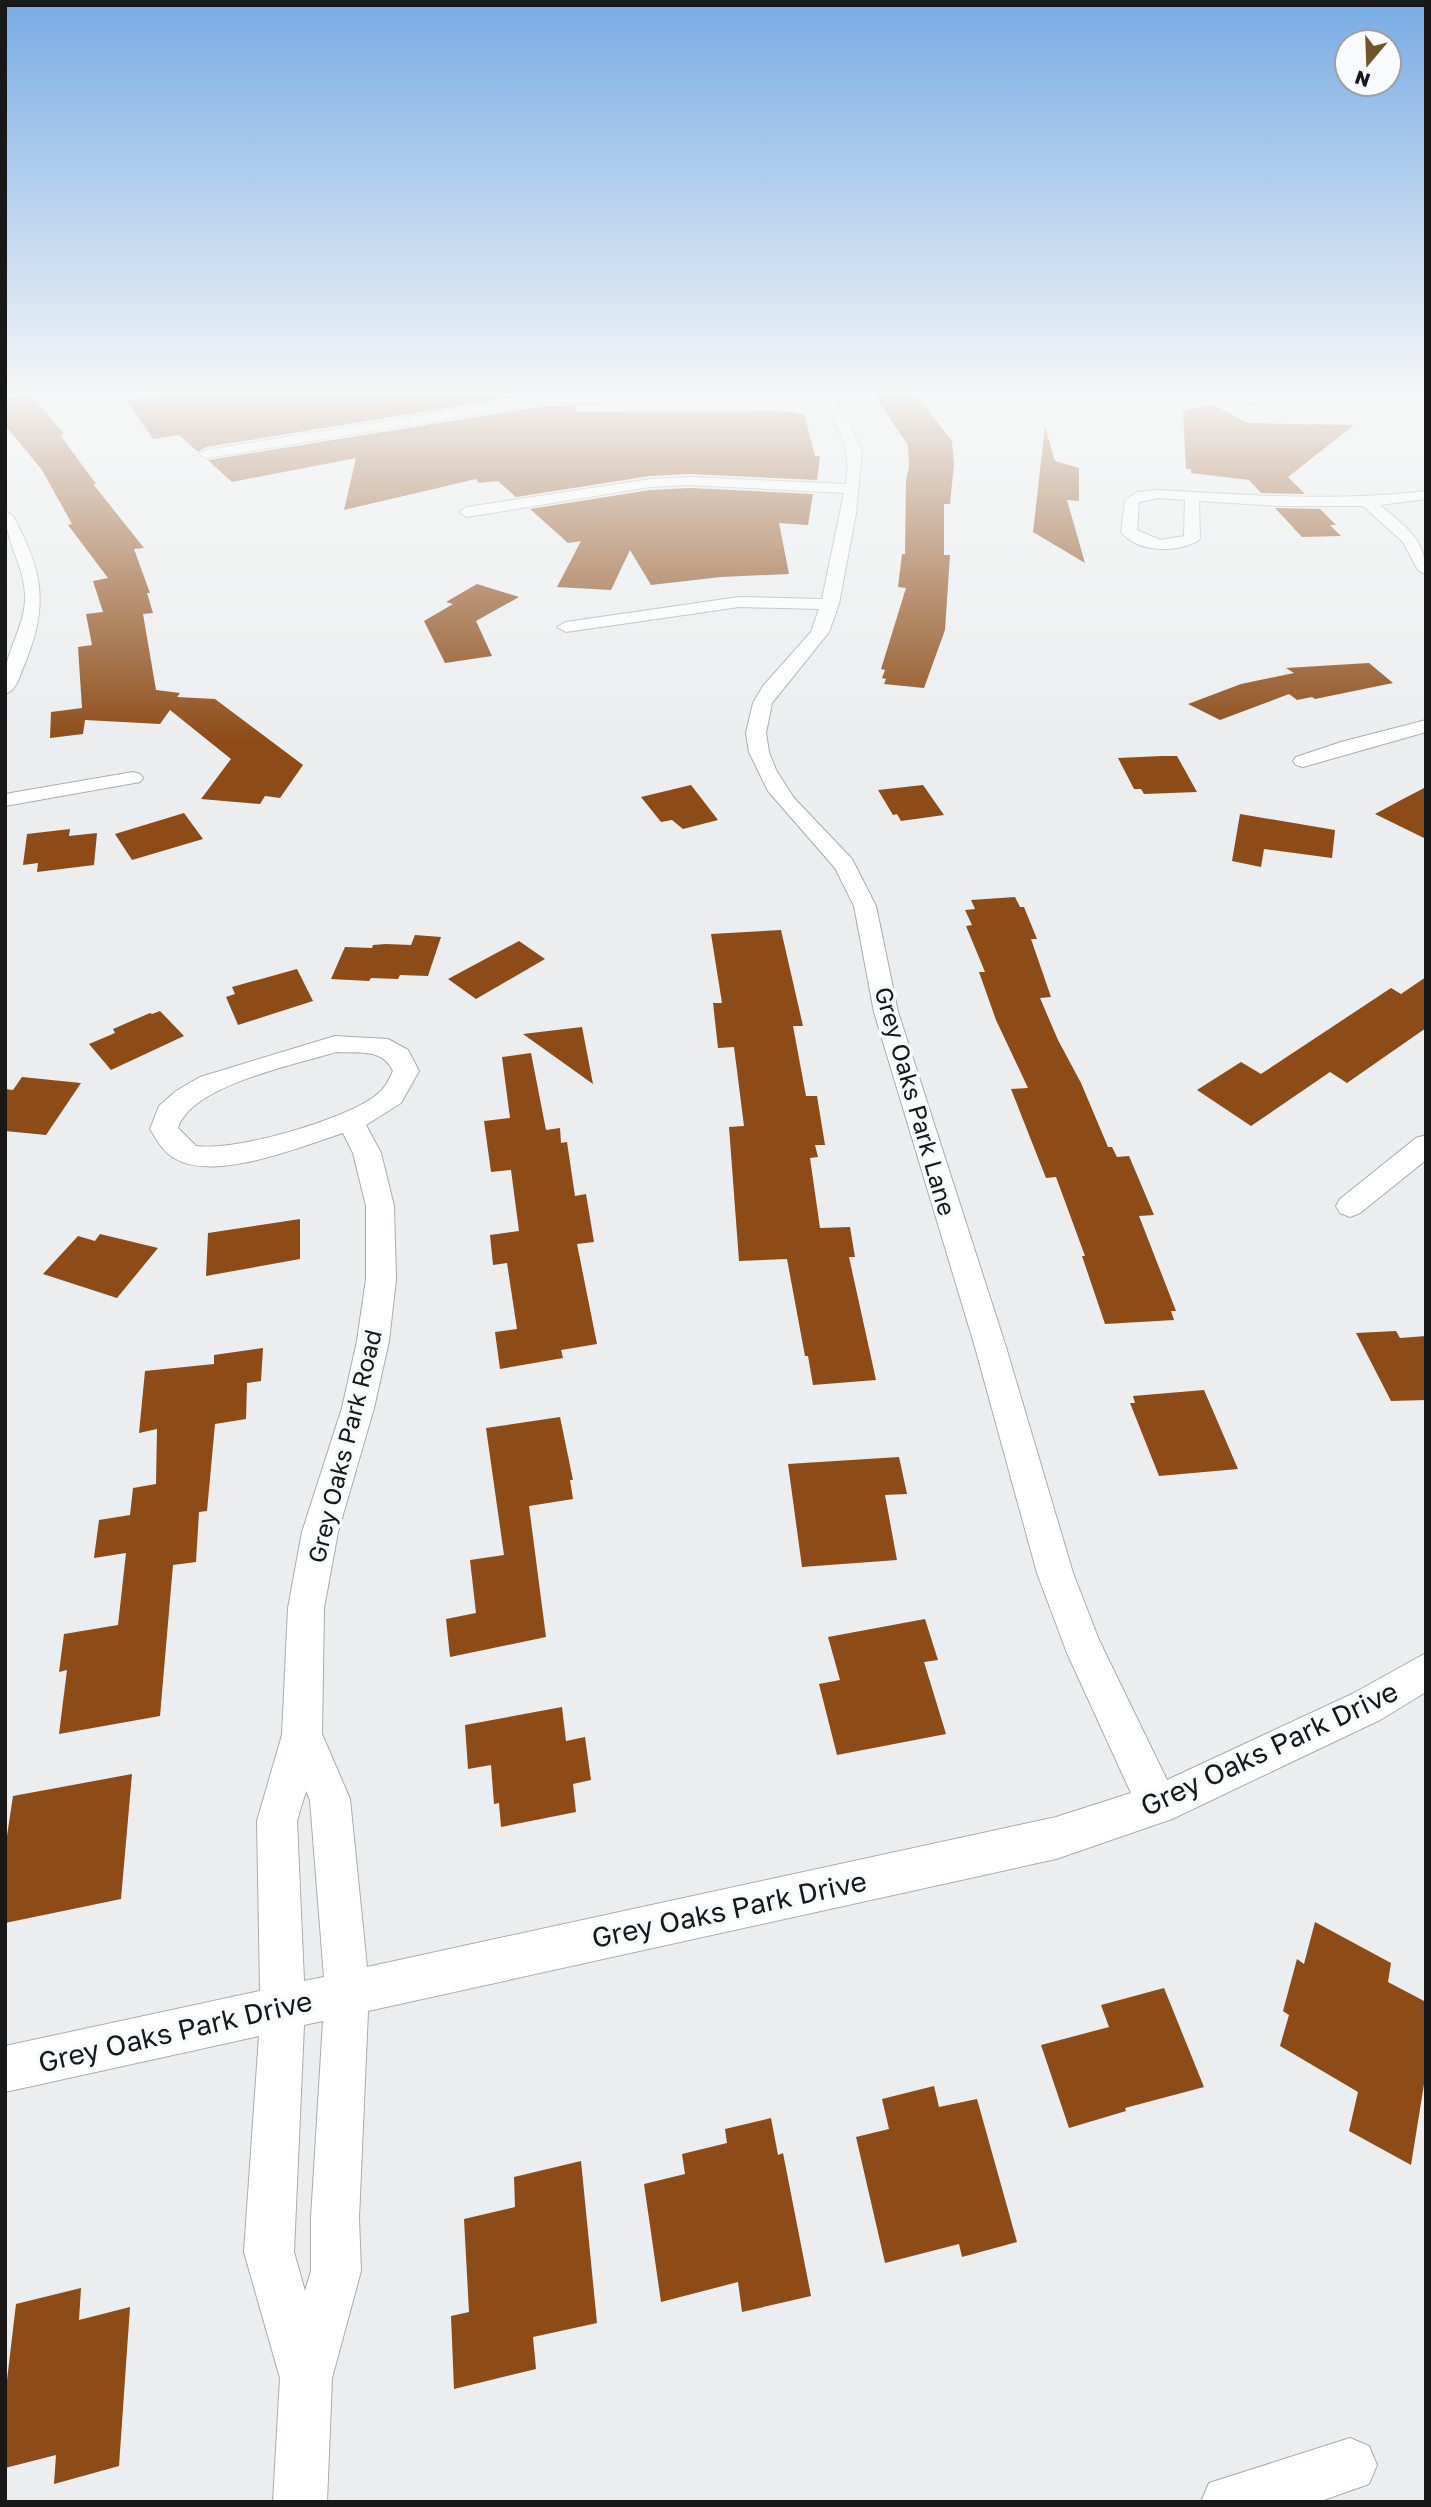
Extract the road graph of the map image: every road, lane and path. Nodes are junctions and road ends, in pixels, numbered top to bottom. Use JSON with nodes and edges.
{"nodes":[{"id":1,"x":491,"y":508,"type":"edge"},
{"id":2,"x":848,"y":508,"type":"edge"},
{"id":3,"x":1131,"y":508,"type":"edge"},
{"id":4,"x":1192,"y":508,"type":"edge"},
{"id":5,"x":1374,"y":508,"type":"edge"},
{"id":6,"x":467,"y":512,"type":"dead end"},
{"id":7,"x":5,"y":516,"type":"edge"},
{"id":8,"x":1426,"y":570,"type":"edge"},
{"id":9,"x":831,"y":604,"type":"junction"},
{"id":10,"x":566,"y":627,"type":"dead end"},
{"id":11,"x":5,"y":688,"type":"edge"},
{"id":12,"x":1426,"y":726,"type":"edge"},
{"id":13,"x":1303,"y":761,"type":"dead end"},
{"id":14,"x":133,"y":778,"type":"dead end"},
{"id":15,"x":5,"y":800,"type":"edge"},
{"id":16,"x":351,"y":1121,"type":"junction"},
{"id":17,"x":1426,"y":1145,"type":"edge"},
{"id":18,"x":1350,"y":1206,"type":"dead end"},
{"id":19,"x":1426,"y":1671,"type":"edge"},
{"id":20,"x":302,"y":1735,"type":"junction"},
{"id":21,"x":1158,"y":1805,"type":"junction"},
{"id":22,"x":348,"y":1993,"type":"junction"},
{"id":23,"x":283,"y":2008,"type":"junction"},
{"id":24,"x":5,"y":2069,"type":"edge"},
{"id":25,"x":306,"y":2378,"type":"junction"},
{"id":26,"x":1350,"y":2465,"type":"dead end"},
{"id":27,"x":300,"y":2502,"type":"edge"},
{"id":28,"x":1228,"y":2502,"type":"edge"}],
"edges":[{"from":1,"to":6,"type":"street"},
{"from":2,"to":9,"type":"street","name":"Grey Oaks Park Lane"},
{"from":3,"to":4,"type":"street"},
{"from":5,"to":8,"type":"street"},
{"from":7,"to":11,"type":"street"},
{"from":9,"to":10,"type":"street"},
{"from":9,"to":21,"type":"street","name":"Grey Oaks Park Lane"},
{"from":12,"to":13,"type":"street"},
{"from":14,"to":15,"type":"street"},
{"from":16,"to":16,"type":"street"},
{"from":16,"to":20,"type":"street","name":"Grey Oaks Park Road"},
{"from":17,"to":18,"type":"street"},
{"from":19,"to":21,"type":"street","name":"Grey Oaks Park Drive"},
{"from":20,"to":22,"type":"street","name":"Grey Oaks Park Road"},
{"from":20,"to":23,"type":"street","name":"Grey Oaks Park Road"},
{"from":21,"to":22,"type":"street","name":"Grey Oaks Park Drive"},
{"from":22,"to":23,"type":"street","name":"Grey Oaks Park Drive"},
{"from":22,"to":25,"type":"street","name":"Grey Oaks Park Road"},
{"from":23,"to":24,"type":"street","name":"Grey Oaks Park Drive"},
{"from":23,"to":25,"type":"street","name":"Grey Oaks Park Road"},
{"from":25,"to":27,"type":"street","name":"Grey Oaks Park Road"},
{"from":26,"to":28,"type":"street"}]}
